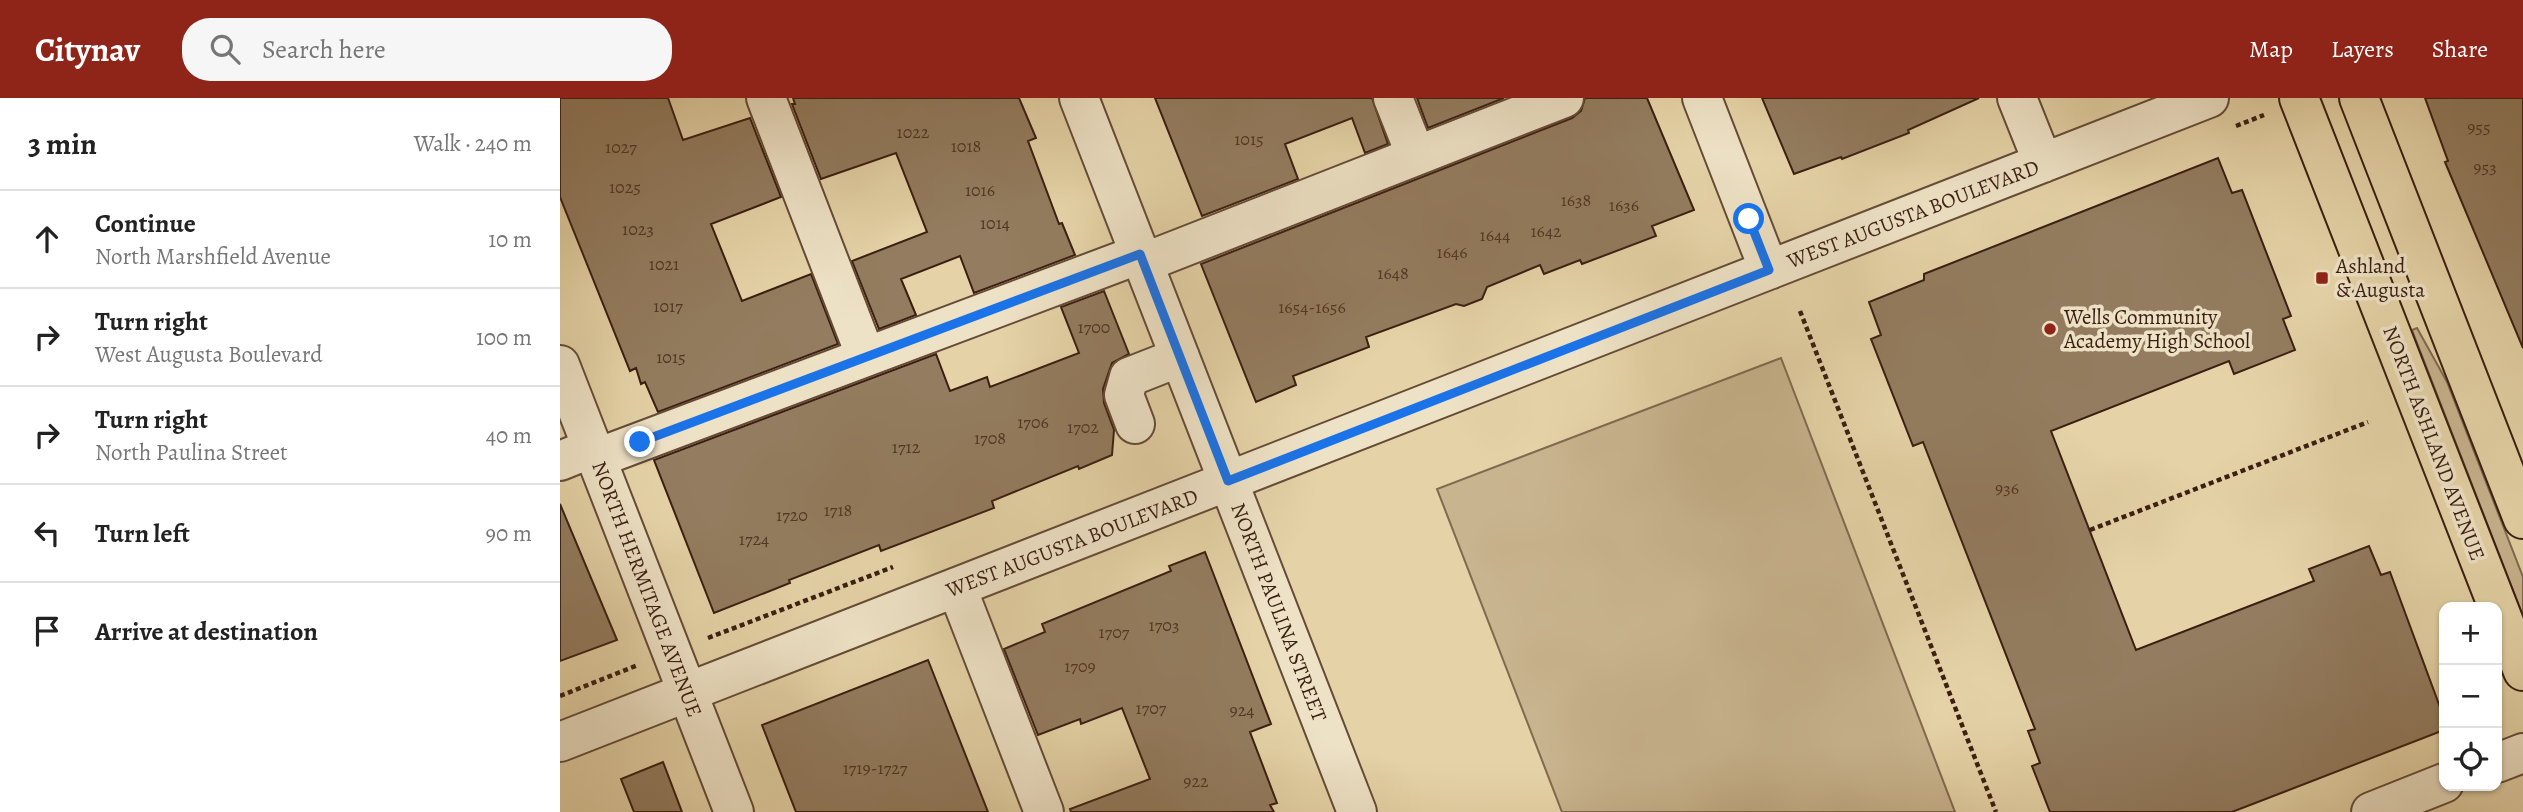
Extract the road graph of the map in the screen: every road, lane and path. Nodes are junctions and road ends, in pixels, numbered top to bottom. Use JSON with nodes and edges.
{"nodes":[{"id":1,"x":766,"y":98,"type":"edge"},
{"id":2,"x":1079,"y":98,"type":"edge"},
{"id":3,"x":1393,"y":98,"type":"edge"},
{"id":4,"x":1564,"y":98,"type":"edge"},
{"id":5,"x":1702,"y":98,"type":"edge"},
{"id":6,"x":2017,"y":98,"type":"edge"},
{"id":7,"x":2209,"y":98,"type":"edge"},
{"id":8,"x":2299,"y":98,"type":"edge"},
{"id":9,"x":2359,"y":98,"type":"edge"},
{"id":10,"x":1416,"y":156,"type":"junction"},
{"id":11,"x":2043,"y":163,"type":"junction"},
{"id":12,"x":1142,"y":258,"type":"junction"},
{"id":13,"x":1769,"y":270,"type":"junction"},
{"id":14,"x":1800,"y":311,"type":"dead end"},
{"id":15,"x":866,"y":357,"type":"junction"},
{"id":16,"x":1180,"y":357,"type":"junction"},
{"id":17,"x":560,"y":365,"type":"edge"},
{"id":18,"x":2368,"y":422,"type":"dead end"},
{"id":19,"x":1135,"y":424,"type":"dead end"},
{"id":20,"x":583,"y":456,"type":"edge"},
{"id":21,"x":1228,"y":481,"type":"junction"},
{"id":22,"x":2523,"y":519,"type":"edge"},
{"id":23,"x":2090,"y":530,"type":"dead end"},
{"id":24,"x":957,"y":587,"type":"junction"},
{"id":25,"x":630,"y":669,"type":"dead end"},
{"id":26,"x":2523,"y":671,"type":"edge"},
{"id":27,"x":688,"y":692,"type":"junction"},
{"id":28,"x":560,"y":696,"type":"edge"},
{"id":29,"x":560,"y":742,"type":"edge"},
{"id":30,"x":2523,"y":752,"type":"edge"},
{"id":31,"x":2502,"y":761,"type":"edge"},
{"id":32,"x":2439,"y":785,"type":"edge"},
{"id":33,"x":734,"y":812,"type":"edge"},
{"id":34,"x":1044,"y":812,"type":"edge"},
{"id":35,"x":1357,"y":812,"type":"edge"},
{"id":36,"x":1996,"y":812,"type":"edge"},
{"id":37,"x":2371,"y":812,"type":"edge"}],
"edges":[{"from":1,"to":15,"type":"street"},
{"from":2,"to":12,"type":"street","name":"NORTH PAULINA STREET"},
{"from":3,"to":10,"type":"street"},
{"from":4,"to":10,"type":"street"},
{"from":5,"to":13,"type":"street"},
{"from":6,"to":11,"type":"street"},
{"from":7,"to":11,"type":"street","name":"WEST AUGUSTA BOULEVARD"},
{"from":8,"to":26,"type":"main road","name":"NORTH ASHLAND AVENUE"},
{"from":9,"to":22,"type":"main road"},
{"from":10,"to":12,"type":"street"},
{"from":11,"to":13,"type":"street","name":"WEST AUGUSTA BOULEVARD"},
{"from":12,"to":15,"type":"street"},
{"from":12,"to":16,"type":"street","name":"NORTH PAULINA STREET"},
{"from":13,"to":21,"type":"street","name":"WEST AUGUSTA BOULEVARD"},
{"from":14,"to":36,"type":"path"},
{"from":15,"to":20,"type":"street"},
{"from":16,"to":19,"type":"street"},
{"from":16,"to":21,"type":"street","name":"NORTH PAULINA STREET"},
{"from":17,"to":20,"type":"street","name":"NORTH HERMITAGE AVENUE"},
{"from":18,"to":23,"type":"path"},
{"from":20,"to":27,"type":"street","name":"NORTH HERMITAGE AVENUE"},
{"from":21,"to":24,"type":"street","name":"WEST AUGUSTA BOULEVARD"},
{"from":21,"to":35,"type":"street","name":"NORTH PAULINA STREET"},
{"from":24,"to":27,"type":"street","name":"WEST AUGUSTA BOULEVARD"},
{"from":24,"to":34,"type":"street"},
{"from":25,"to":28,"type":"path"},
{"from":27,"to":29,"type":"street","name":"WEST AUGUSTA BOULEVARD"},
{"from":27,"to":33,"type":"street","name":"NORTH HERMITAGE AVENUE"},
{"from":30,"to":31,"type":"street"},
{"from":32,"to":37,"type":"street"}]}
